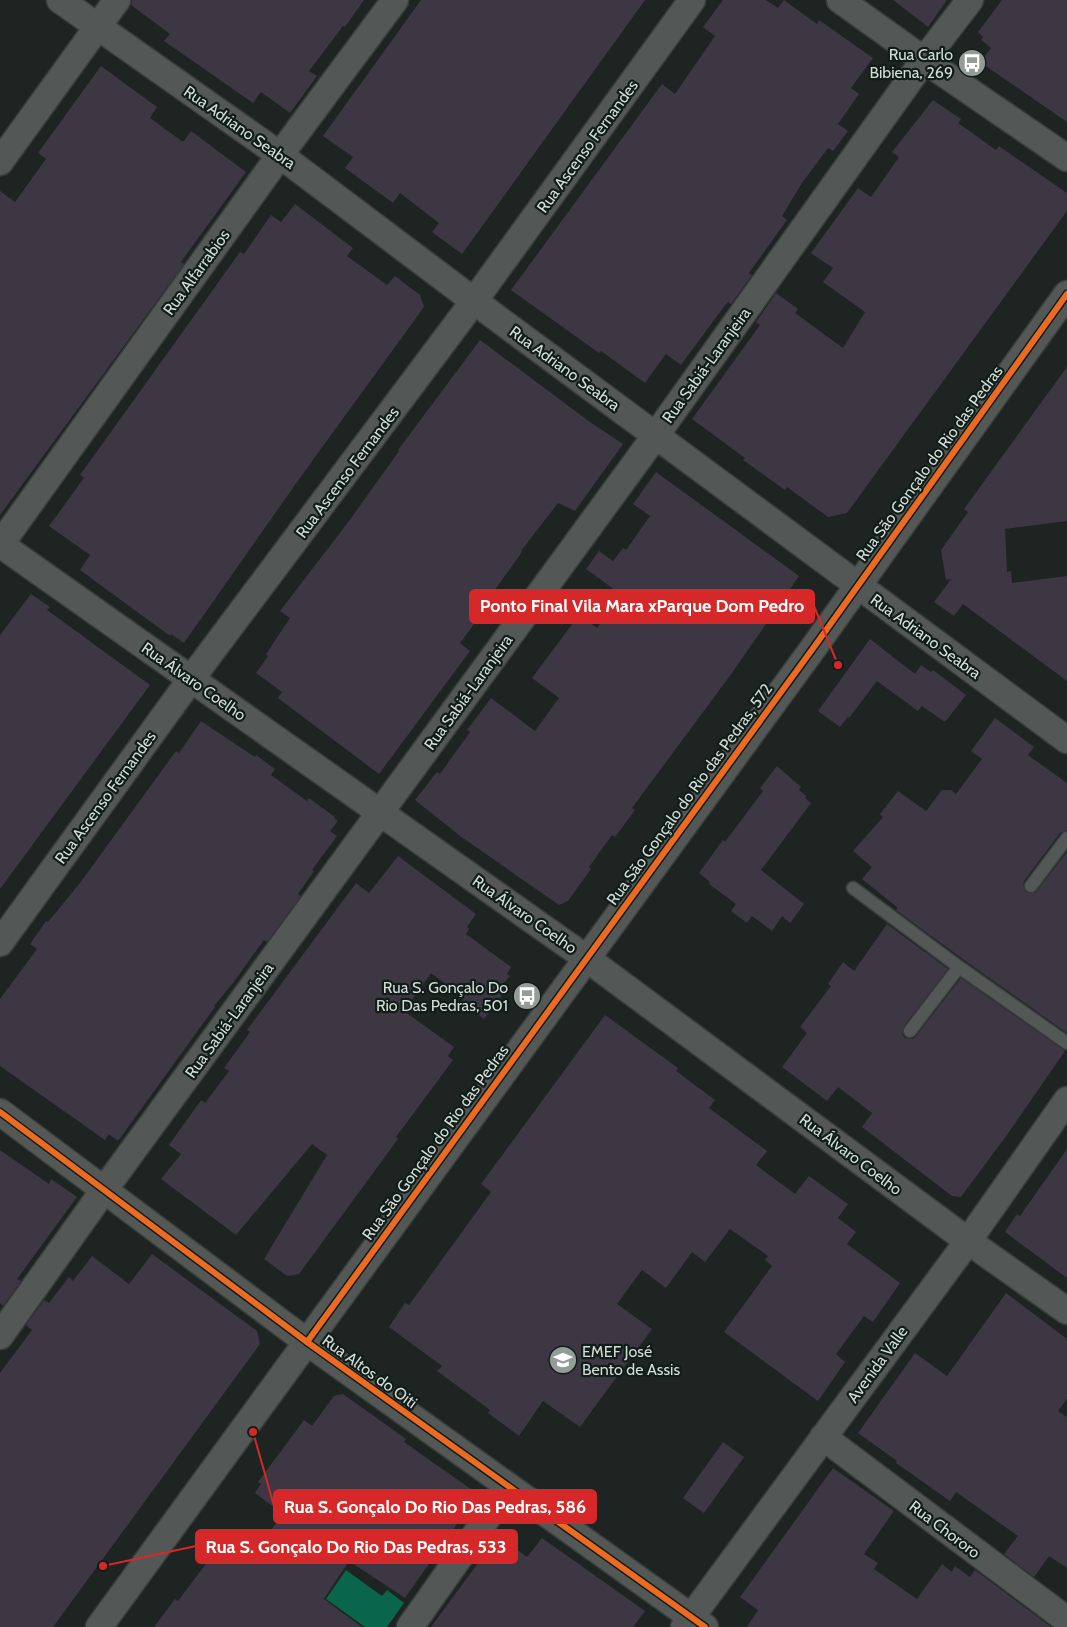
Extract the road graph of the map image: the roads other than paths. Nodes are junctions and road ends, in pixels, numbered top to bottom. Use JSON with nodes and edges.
{"nodes":[{"id":1,"x":60,"y":0,"type":"edge"},
{"id":2,"x":117,"y":0,"type":"edge"},
{"id":3,"x":395,"y":0,"type":"edge"},
{"id":4,"x":692,"y":0,"type":"edge"},
{"id":5,"x":840,"y":0,"type":"edge"},
{"id":6,"x":970,"y":0,"type":"edge"},
{"id":7,"x":97,"y":27,"type":"junction"},
{"id":8,"x":924,"y":60,"type":"junction"},
{"id":9,"x":280,"y":155,"type":"junction"},
{"id":10,"x":1067,"y":158,"type":"edge"},
{"id":11,"x":0,"y":162,"type":"edge"},
{"id":12,"x":1067,"y":294,"type":"edge"},
{"id":13,"x":474,"y":301,"type":"junction"},
{"id":14,"x":656,"y":435,"type":"junction"},
{"id":15,"x":0,"y":545,"type":"edge"},
{"id":16,"x":858,"y":586,"type":"junction"},
{"id":17,"x":814,"y":647,"type":"joint"},
{"id":18,"x":191,"y":679,"type":"junction"},
{"id":19,"x":1067,"y":740,"type":"edge"},
{"id":20,"x":380,"y":812,"type":"junction"},
{"id":21,"x":1067,"y":838,"type":"edge"},
{"id":22,"x":1031,"y":886,"type":"dead end"},
{"id":23,"x":853,"y":888,"type":"dead end"},
{"id":24,"x":0,"y":943,"type":"edge"},
{"id":25,"x":586,"y":958,"type":"junction"},
{"id":26,"x":959,"y":967,"type":"junction"},
{"id":27,"x":910,"y":1031,"type":"dead end"},
{"id":28,"x":1067,"y":1043,"type":"edge"},
{"id":29,"x":1067,"y":1100,"type":"edge"},
{"id":30,"x":0,"y":1112,"type":"edge"},
{"id":31,"x":104,"y":1190,"type":"junction"},
{"id":32,"x":968,"y":1241,"type":"junction"},
{"id":33,"x":1067,"y":1311,"type":"edge"},
{"id":34,"x":0,"y":1336,"type":"edge"},
{"id":35,"x":307,"y":1342,"type":"junction"},
{"id":36,"x":823,"y":1437,"type":"junction"},
{"id":37,"x":509,"y":1488,"type":"junction"},
{"id":38,"x":1067,"y":1620,"type":"edge"},
{"id":39,"x":693,"y":1624,"type":"edge"},
{"id":40,"x":99,"y":1627,"type":"edge"},
{"id":41,"x":410,"y":1627,"type":"edge"}],
"edges":[{"from":1,"to":7,"type":"street","name":"Rua Adriano Seabra"},
{"from":2,"to":7,"type":"street"},
{"from":3,"to":9,"type":"street","name":"Rua Alfarrabios"},
{"from":4,"to":13,"type":"street","name":"Rua Ascenso Fernandes"},
{"from":5,"to":8,"type":"street"},
{"from":6,"to":8,"type":"street","name":"Rua Sabiá-Laranjeira"},
{"from":7,"to":9,"type":"street","name":"Rua Adriano Seabra"},
{"from":7,"to":11,"type":"street"},
{"from":8,"to":10,"type":"street"},
{"from":8,"to":14,"type":"street","name":"Rua Sabiá-Laranjeira"},
{"from":9,"to":13,"type":"street","name":"Rua Adriano Seabra"},
{"from":9,"to":15,"type":"street","name":"Rua Alfarrabios"},
{"from":12,"to":16,"type":"street","name":"Rua São Gonçalo do Rio das Pedras"},
{"from":13,"to":14,"type":"street","name":"Rua Adriano Seabra"},
{"from":13,"to":18,"type":"street","name":"Rua Ascenso Fernandes"},
{"from":14,"to":16,"type":"street","name":"Rua Adriano Seabra"},
{"from":14,"to":20,"type":"street","name":"Rua Sabiá-Laranjeira"},
{"from":15,"to":18,"type":"street","name":"Rua Álvaro Coelho"},
{"from":16,"to":17,"type":"street","name":"Rua São Gonçalo do Rio das Pedras"},
{"from":16,"to":19,"type":"street","name":"Rua Adriano Seabra"},
{"from":17,"to":25,"type":"street","name":"Rua São Gonçalo do Rio das Pedras, 572"},
{"from":18,"to":20,"type":"street","name":"Rua Álvaro Coelho"},
{"from":18,"to":24,"type":"street","name":"Rua Ascenso Fernandes"},
{"from":20,"to":25,"type":"street","name":"Rua Álvaro Coelho"},
{"from":20,"to":31,"type":"street","name":"Rua Sabiá-Laranjeira"},
{"from":21,"to":22,"type":"lane"},
{"from":23,"to":26,"type":"lane"},
{"from":25,"to":32,"type":"street","name":"Rua Álvaro Coelho"},
{"from":25,"to":35,"type":"street","name":"Rua São Gonçalo do Rio das Pedras"},
{"from":26,"to":27,"type":"lane"},
{"from":26,"to":28,"type":"lane"},
{"from":29,"to":32,"type":"street","name":"Avenida Valle"},
{"from":30,"to":31,"type":"street","name":"Rua Altos do Oiti"},
{"from":31,"to":34,"type":"street","name":"Rua Sabiá-Laranjeira"},
{"from":31,"to":35,"type":"street","name":"Rua Altos do Oiti"},
{"from":32,"to":33,"type":"street","name":"Rua Álvaro Coelho"},
{"from":32,"to":36,"type":"street","name":"Avenida Valle"},
{"from":35,"to":37,"type":"street","name":"Rua Altos do Oiti"},
{"from":35,"to":40,"type":"street","name":"Rua São Gonçalo do Rio das Pedras"},
{"from":36,"to":38,"type":"street","name":"Rua Chororo"},
{"from":36,"to":39,"type":"street","name":"Avenida Valle"},
{"from":37,"to":39,"type":"street","name":"Rua Altos do Oiti"},
{"from":37,"to":41,"type":"street"}]}
